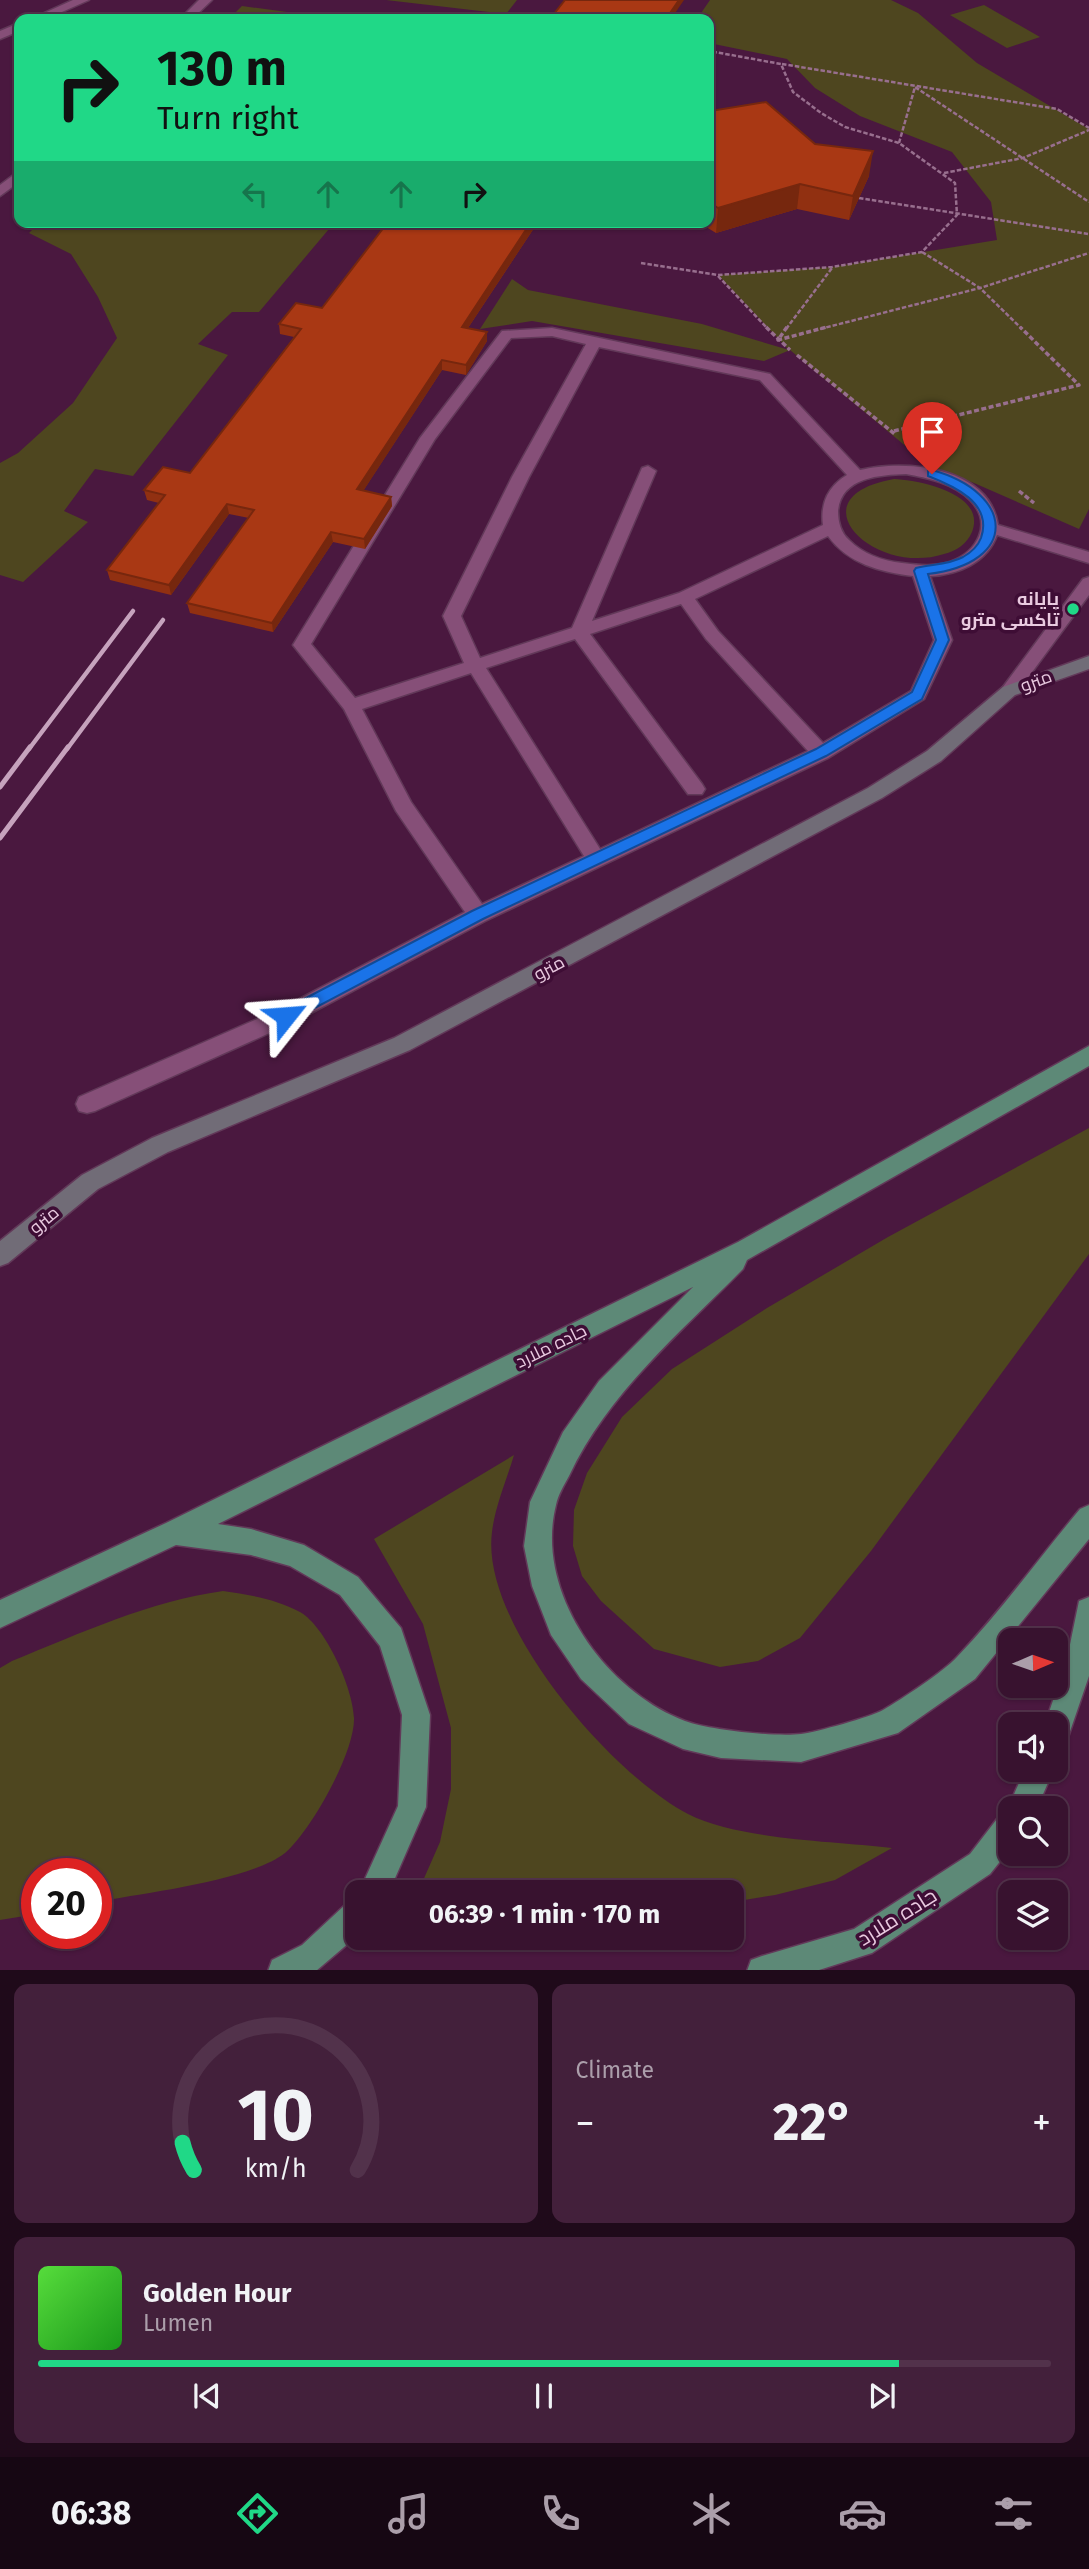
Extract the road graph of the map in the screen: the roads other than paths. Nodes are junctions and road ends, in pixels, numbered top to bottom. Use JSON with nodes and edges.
{"nodes":[{"id":1,"x":83,"y":0,"type":"edge"},
{"id":2,"x":206,"y":0,"type":"edge"},
{"id":3,"x":49,"y":14,"type":"edge"},
{"id":4,"x":191,"y":14,"type":"edge"},
{"id":5,"x":14,"y":179,"type":"edge"},
{"id":6,"x":0,"y":192,"type":"edge"},
{"id":7,"x":595,"y":342,"type":"junction"},
{"id":8,"x":648,"y":471,"type":"dead end"},
{"id":9,"x":857,"y":477,"type":"junction"},
{"id":10,"x":831,"y":528,"type":"junction"},
{"id":11,"x":991,"y":528,"type":"junction"},
{"id":12,"x":1089,"y":558,"type":"edge"},
{"id":13,"x":920,"y":571,"type":"junction"},
{"id":14,"x":1089,"y":583,"type":"edge"},
{"id":15,"x":685,"y":597,"type":"junction"},
{"id":16,"x":579,"y":632,"type":"junction"},
{"id":17,"x":1089,"y":662,"type":"edge"},
{"id":18,"x":475,"y":666,"type":"junction"},
{"id":19,"x":1009,"y":691,"type":"junction"},
{"id":20,"x":351,"y":706,"type":"junction"},
{"id":21,"x":821,"y":753,"type":"junction"},
{"id":22,"x":695,"y":789,"type":"dead end"},
{"id":23,"x":596,"y":859,"type":"junction"},
{"id":24,"x":478,"y":915,"type":"junction"},
{"id":25,"x":1089,"y":1055,"type":"edge"},
{"id":26,"x":87,"y":1104,"type":"dead end"},
{"id":27,"x":746,"y":1250,"type":"junction"},
{"id":28,"x":0,"y":1255,"type":"edge"},
{"id":29,"x":1089,"y":1518,"type":"edge"},
{"id":30,"x":175,"y":1532,"type":"junction"},
{"id":31,"x":1089,"y":1611,"type":"edge"},
{"id":32,"x":0,"y":1614,"type":"edge"},
{"id":33,"x":1063,"y":1712,"type":"edge"},
{"id":34,"x":998,"y":1841,"type":"edge"},
{"id":35,"x":379,"y":1880,"type":"edge"},
{"id":36,"x":345,"y":1926,"type":"edge"},
{"id":37,"x":283,"y":1970,"type":"edge"},
{"id":38,"x":762,"y":1970,"type":"edge"}],
"edges":[{"from":1,"to":3,"type":"lane"},
{"from":2,"to":4,"type":"lane"},
{"from":5,"to":6,"type":"lane"},
{"from":7,"to":9,"type":"lane"},
{"from":7,"to":18,"type":"lane"},
{"from":7,"to":20,"type":"lane"},
{"from":8,"to":16,"type":"lane"},
{"from":9,"to":10,"type":"lane"},
{"from":9,"to":11,"type":"lane"},
{"from":10,"to":13,"type":"lane"},
{"from":10,"to":15,"type":"lane"},
{"from":11,"to":12,"type":"lane"},
{"from":11,"to":13,"type":"lane"},
{"from":13,"to":21,"type":"lane"},
{"from":14,"to":19,"type":"lane"},
{"from":15,"to":16,"type":"lane"},
{"from":15,"to":21,"type":"lane"},
{"from":16,"to":18,"type":"lane"},
{"from":16,"to":22,"type":"lane"},
{"from":17,"to":19,"type":"street","name":"مترو"},
{"from":18,"to":20,"type":"lane"},
{"from":18,"to":23,"type":"lane"},
{"from":19,"to":28,"type":"street","name":"مترو"},
{"from":20,"to":24,"type":"lane"},
{"from":21,"to":23,"type":"lane"},
{"from":23,"to":24,"type":"lane"},
{"from":24,"to":26,"type":"lane"},
{"from":25,"to":27,"type":"main road","name":"جاده ملارد"},
{"from":27,"to":29,"type":"main road"},
{"from":27,"to":30,"type":"main road","name":"جاده ملارد"},
{"from":30,"to":32,"type":"main road","name":"جاده ملارد"},
{"from":30,"to":35,"type":"main road"},
{"from":31,"to":33,"type":"main road"},
{"from":34,"to":38,"type":"main road","name":"جاده ملارد"},
{"from":36,"to":37,"type":"main road"}]}
